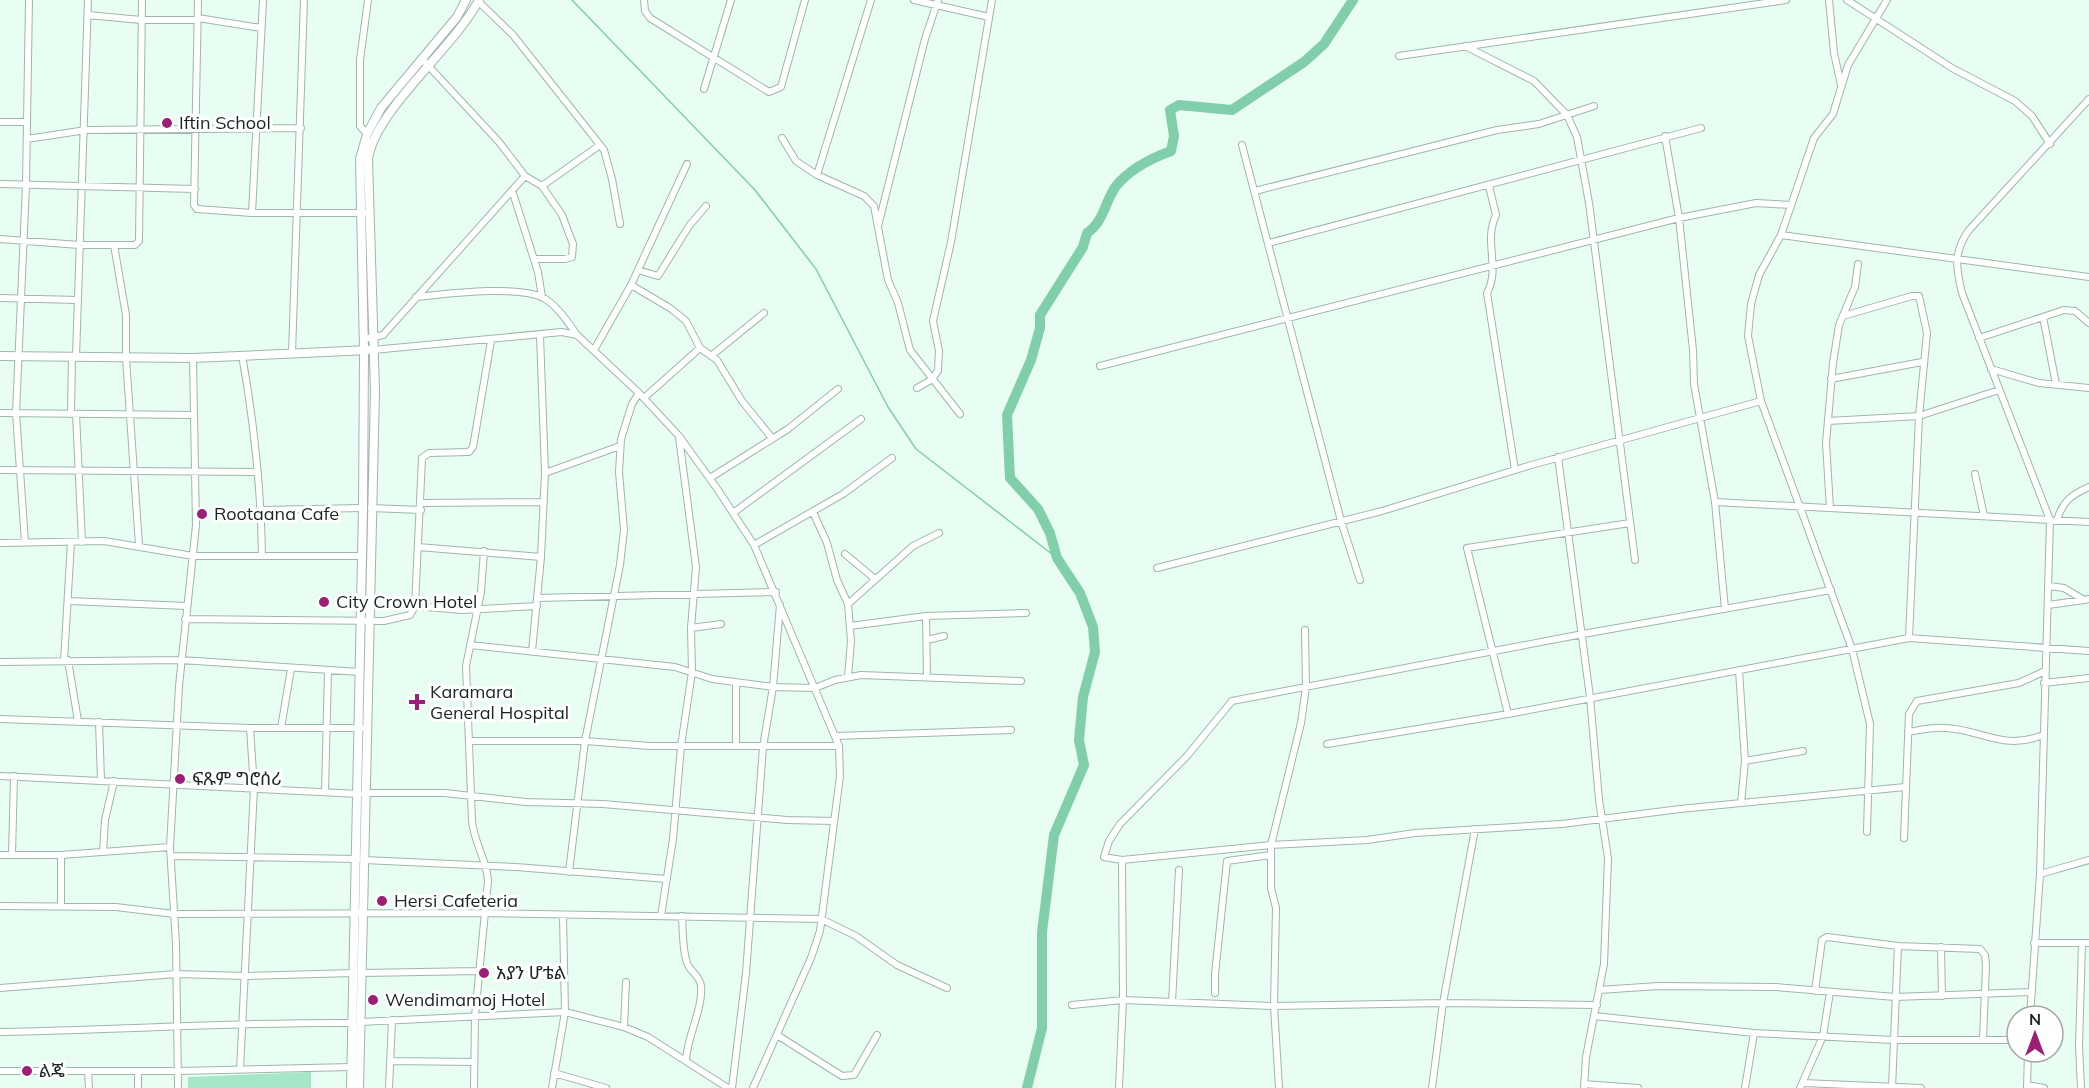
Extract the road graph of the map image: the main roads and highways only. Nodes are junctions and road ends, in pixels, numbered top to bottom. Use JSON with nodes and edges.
{"nodes":[{"id":1,"x":466,"y":0,"type":"edge"},
{"id":2,"x":478,"y":0,"type":"edge"},
{"id":3,"x":364,"y":213,"type":"junction"},
{"id":4,"x":367,"y":508,"type":"junction"},
{"id":5,"x":365,"y":621,"type":"junction"},
{"id":6,"x":363,"y":728,"type":"junction"},
{"id":7,"x":356,"y":1023,"type":"junction"},
{"id":8,"x":351,"y":1088,"type":"edge"},
{"id":9,"x":359,"y":1088,"type":"edge"}],
"edges":[{"from":1,"to":3,"type":"main road"},
{"from":2,"to":3,"type":"main road"},
{"from":3,"to":4,"type":"main road"},
{"from":4,"to":5,"type":"main road"},
{"from":4,"to":5,"type":"main road"},
{"from":5,"to":6,"type":"main road"},
{"from":5,"to":6,"type":"main road"},
{"from":6,"to":7,"type":"main road"},
{"from":7,"to":8,"type":"main road"},
{"from":7,"to":9,"type":"main road"}]}
